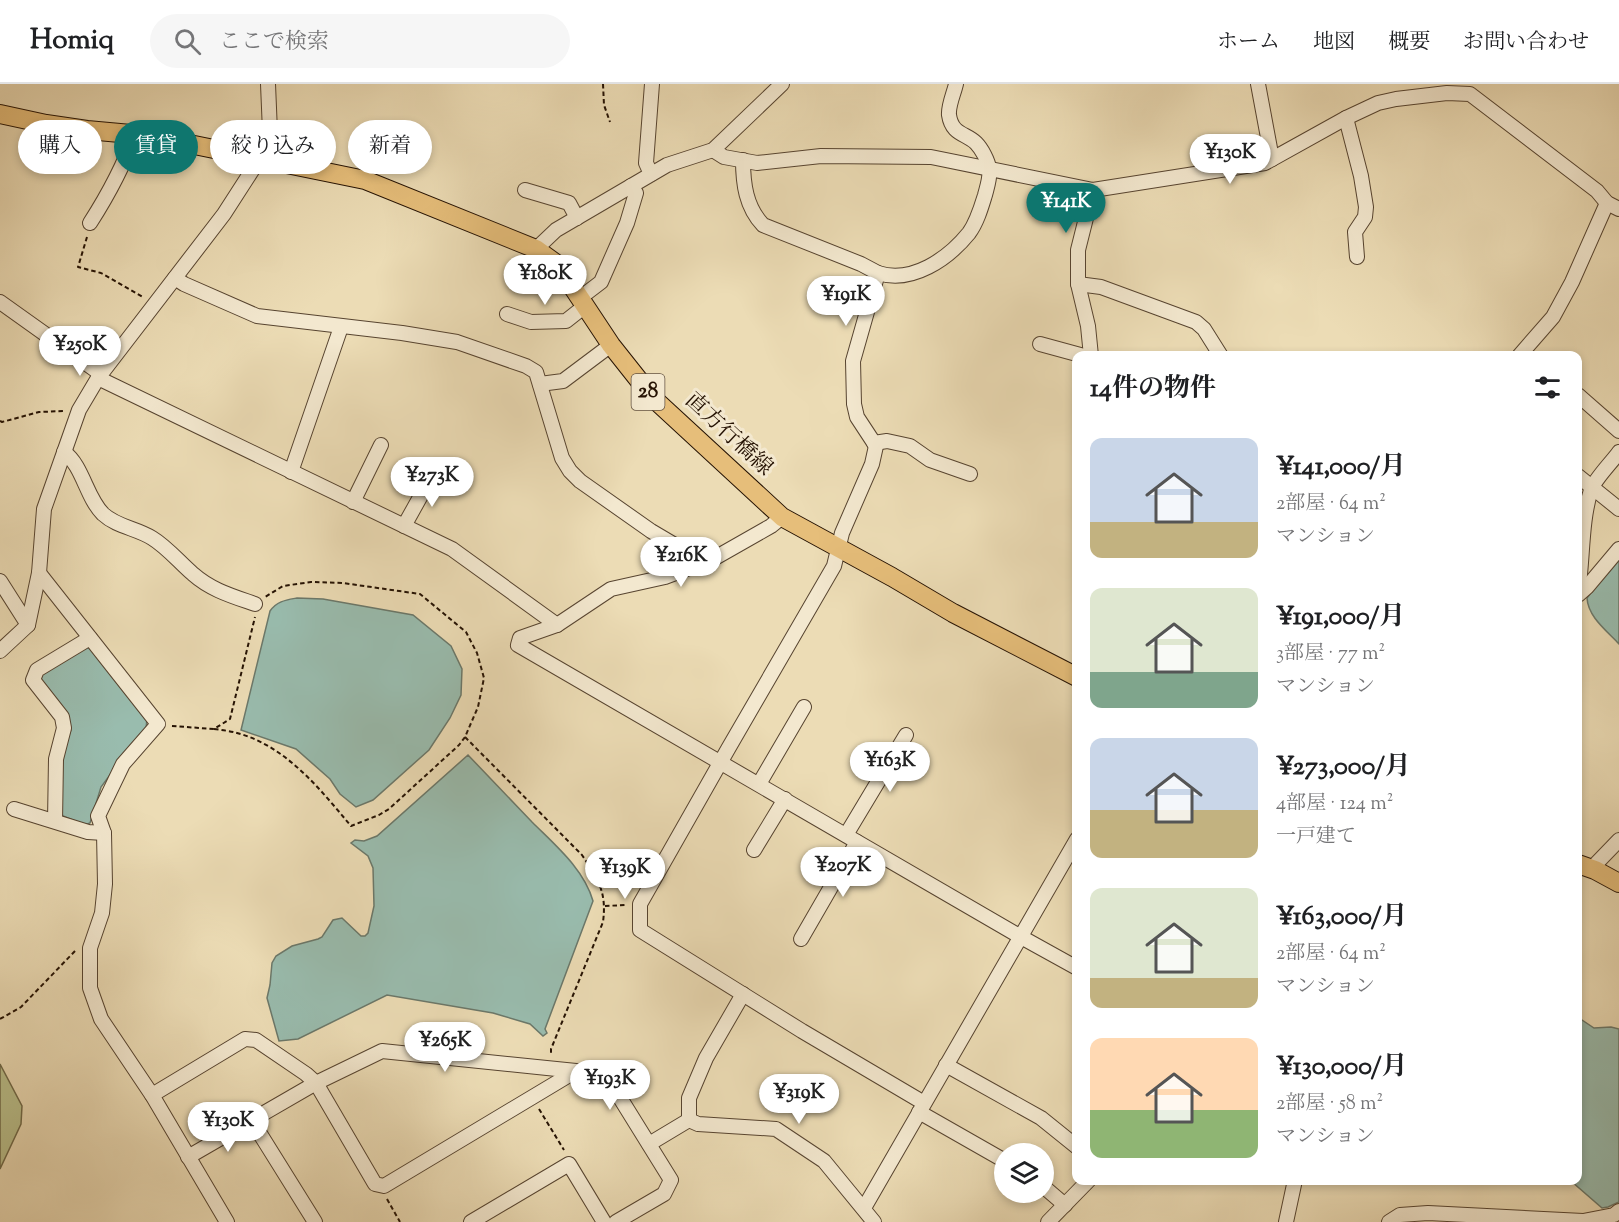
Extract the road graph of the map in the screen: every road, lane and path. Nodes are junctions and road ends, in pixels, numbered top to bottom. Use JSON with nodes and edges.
{"nodes":[{"id":1,"x":268,"y":84,"type":"edge"},
{"id":2,"x":603,"y":84,"type":"edge"},
{"id":3,"x":652,"y":84,"type":"edge"},
{"id":4,"x":782,"y":84,"type":"edge"},
{"id":5,"x":956,"y":84,"type":"edge"},
{"id":6,"x":1258,"y":84,"type":"edge"},
{"id":7,"x":1469,"y":89,"type":"edge"},
{"id":8,"x":0,"y":114,"type":"edge"},
{"id":9,"x":1346,"y":118,"type":"junction"},
{"id":10,"x":270,"y":120,"type":"edge"},
{"id":11,"x":610,"y":122,"type":"dead end"},
{"id":12,"x":114,"y":132,"type":"edge"},
{"id":13,"x":713,"y":150,"type":"junction"},
{"id":14,"x":1272,"y":159,"type":"junction"},
{"id":15,"x":743,"y":160,"type":"junction"},
{"id":16,"x":989,"y":168,"type":"junction"},
{"id":17,"x":118,"y":174,"type":"edge"},
{"id":18,"x":250,"y":174,"type":"edge"},
{"id":19,"x":335,"y":174,"type":"edge"},
{"id":20,"x":651,"y":174,"type":"junction"},
{"id":21,"x":631,"y":186,"type":"junction"},
{"id":22,"x":525,"y":189,"type":"dead end"},
{"id":23,"x":1093,"y":190,"type":"junction"},
{"id":24,"x":1613,"y":206,"type":"edge"},
{"id":25,"x":577,"y":218,"type":"junction"},
{"id":26,"x":90,"y":223,"type":"joint"},
{"id":27,"x":536,"y":249,"type":"junction"},
{"id":28,"x":1357,"y":257,"type":"dead end"},
{"id":29,"x":878,"y":273,"type":"junction"},
{"id":30,"x":175,"y":278,"type":"junction"},
{"id":31,"x":1078,"y":284,"type":"junction"},
{"id":32,"x":0,"y":302,"type":"edge"},
{"id":33,"x":583,"y":302,"type":"junction"},
{"id":34,"x":155,"y":304,"type":"junction"},
{"id":35,"x":507,"y":314,"type":"dead end"},
{"id":36,"x":341,"y":327,"type":"junction"},
{"id":37,"x":1040,"y":344,"type":"dead end"},
{"id":38,"x":611,"y":345,"type":"junction"},
{"id":39,"x":1090,"y":351,"type":"edge"},
{"id":40,"x":1218,"y":351,"type":"edge"},
{"id":41,"x":1523,"y":351,"type":"edge"},
{"id":42,"x":1072,"y":353,"type":"edge"},
{"id":43,"x":99,"y":376,"type":"junction"},
{"id":44,"x":540,"y":384,"type":"junction"},
{"id":45,"x":1582,"y":399,"type":"edge"},
{"id":46,"x":79,"y":410,"type":"junction"},
{"id":47,"x":0,"y":421,"type":"edge"},
{"id":48,"x":1619,"y":431,"type":"edge"},
{"id":49,"x":874,"y":443,"type":"junction"},
{"id":50,"x":381,"y":445,"type":"dead end"},
{"id":51,"x":64,"y":452,"type":"junction"},
{"id":52,"x":1619,"y":452,"type":"edge"},
{"id":53,"x":291,"y":472,"type":"junction"},
{"id":54,"x":433,"y":474,"type":"dead end"},
{"id":55,"x":970,"y":474,"type":"dead end"},
{"id":56,"x":1582,"y":479,"type":"edge"},
{"id":57,"x":1592,"y":488,"type":"junction"},
{"id":58,"x":353,"y":502,"type":"junction"},
{"id":59,"x":1619,"y":509,"type":"edge"},
{"id":60,"x":782,"y":517,"type":"junction"},
{"id":61,"x":404,"y":526,"type":"junction"},
{"id":62,"x":839,"y":549,"type":"junction"},
{"id":63,"x":1619,"y":549,"type":"edge"},
{"id":64,"x":700,"y":564,"type":"junction"},
{"id":65,"x":1582,"y":568,"type":"edge"},
{"id":66,"x":39,"y":573,"type":"junction"},
{"id":67,"x":0,"y":581,"type":"edge"},
{"id":68,"x":1582,"y":590,"type":"edge"},
{"id":69,"x":255,"y":604,"type":"junction"},
{"id":70,"x":28,"y":625,"type":"junction"},
{"id":71,"x":557,"y":625,"type":"junction"},
{"id":72,"x":90,"y":638,"type":"junction"},
{"id":73,"x":0,"y":651,"type":"edge"},
{"id":74,"x":1072,"y":674,"type":"edge"},
{"id":75,"x":804,"y":706,"type":"dead end"},
{"id":76,"x":158,"y":724,"type":"junction"},
{"id":77,"x":214,"y":729,"type":"junction"},
{"id":78,"x":906,"y":735,"type":"dead end"},
{"id":79,"x":465,"y":737,"type":"junction"},
{"id":80,"x":720,"y":762,"type":"junction"},
{"id":81,"x":759,"y":784,"type":"junction"},
{"id":82,"x":785,"y":799,"type":"junction"},
{"id":83,"x":14,"y":809,"type":"dead end"},
{"id":84,"x":55,"y":821,"type":"junction"},
{"id":85,"x":104,"y":833,"type":"junction"},
{"id":86,"x":852,"y":838,"type":"junction"},
{"id":87,"x":1619,"y":840,"type":"edge"},
{"id":88,"x":1072,"y":848,"type":"edge"},
{"id":89,"x":754,"y":850,"type":"dead end"},
{"id":90,"x":1584,"y":866,"type":"edge"},
{"id":91,"x":1619,"y":883,"type":"edge"},
{"id":92,"x":640,"y":904,"type":"junction"},
{"id":93,"x":605,"y":906,"type":"junction"},
{"id":94,"x":1021,"y":937,"type":"junction"},
{"id":95,"x":94,"y":938,"type":"junction"},
{"id":96,"x":801,"y":939,"type":"dead end"},
{"id":97,"x":1072,"y":965,"type":"edge"},
{"id":98,"x":743,"y":994,"type":"junction"},
{"id":99,"x":0,"y":1019,"type":"edge"},
{"id":100,"x":946,"y":1065,"type":"junction"},
{"id":101,"x":550,"y":1068,"type":"junction"},
{"id":102,"x":576,"y":1071,"type":"junction"},
{"id":103,"x":316,"y":1083,"type":"junction"},
{"id":104,"x":152,"y":1095,"type":"junction"},
{"id":105,"x":532,"y":1098,"type":"junction"},
{"id":106,"x":921,"y":1107,"type":"junction"},
{"id":107,"x":690,"y":1120,"type":"junction"},
{"id":108,"x":252,"y":1121,"type":"junction"},
{"id":109,"x":1072,"y":1143,"type":"edge"},
{"id":110,"x":649,"y":1144,"type":"junction"},
{"id":111,"x":994,"y":1154,"type":"edge"},
{"id":112,"x":188,"y":1157,"type":"junction"},
{"id":113,"x":569,"y":1164,"type":"junction"},
{"id":114,"x":1084,"y":1185,"type":"edge"},
{"id":115,"x":1294,"y":1185,"type":"edge"},
{"id":116,"x":384,"y":1186,"type":"junction"},
{"id":117,"x":1054,"y":1196,"type":"edge"},
{"id":118,"x":1065,"y":1205,"type":"junction"},
{"id":119,"x":864,"y":1208,"type":"junction"},
{"id":120,"x":1619,"y":1211,"type":"edge"},
{"id":121,"x":227,"y":1222,"type":"edge"},
{"id":122,"x":315,"y":1222,"type":"edge"},
{"id":123,"x":400,"y":1222,"type":"edge"},
{"id":124,"x":471,"y":1222,"type":"edge"},
{"id":125,"x":604,"y":1222,"type":"edge"},
{"id":126,"x":616,"y":1222,"type":"edge"},
{"id":127,"x":874,"y":1222,"type":"edge"},
{"id":128,"x":1048,"y":1222,"type":"edge"},
{"id":129,"x":1286,"y":1222,"type":"edge"},
{"id":130,"x":1389,"y":1222,"type":"edge"}],
"edges":[{"from":1,"to":10,"type":"street"},
{"from":2,"to":11,"type":"path"},
{"from":3,"to":20,"type":"street"},
{"from":4,"to":13,"type":"street"},
{"from":5,"to":16,"type":"street"},
{"from":6,"to":14,"type":"street"},
{"from":7,"to":9,"type":"street"},
{"from":7,"to":24,"type":"street"},
{"from":8,"to":12,"type":"main road","name":"直方行橋線","number":"28"},
{"from":9,"to":14,"type":"street"},
{"from":9,"to":28,"type":"street"},
{"from":13,"to":15,"type":"street"},
{"from":13,"to":20,"type":"street"},
{"from":14,"to":23,"type":"street"},
{"from":15,"to":16,"type":"street"},
{"from":15,"to":29,"type":"street"},
{"from":16,"to":23,"type":"street"},
{"from":16,"to":29,"type":"street"},
{"from":17,"to":26,"type":"street"},
{"from":18,"to":30,"type":"street"},
{"from":19,"to":27,"type":"main road","name":"直方行橋線","number":"28"},
{"from":20,"to":21,"type":"street"},
{"from":21,"to":25,"type":"street"},
{"from":21,"to":33,"type":"street"},
{"from":22,"to":25,"type":"street"},
{"from":23,"to":31,"type":"street"},
{"from":24,"to":41,"type":"street"},
{"from":25,"to":27,"type":"street"},
{"from":26,"to":34,"type":"path"},
{"from":27,"to":33,"type":"main road","name":"直方行橋線","number":"28"},
{"from":29,"to":49,"type":"street"},
{"from":30,"to":34,"type":"street"},
{"from":30,"to":36,"type":"street"},
{"from":31,"to":39,"type":"street"},
{"from":31,"to":40,"type":"street"},
{"from":32,"to":43,"type":"street"},
{"from":33,"to":35,"type":"street"},
{"from":33,"to":38,"type":"main road","name":"直方行橋線","number":"28"},
{"from":34,"to":43,"type":"street"},
{"from":36,"to":44,"type":"street"},
{"from":36,"to":53,"type":"street"},
{"from":37,"to":42,"type":"street"},
{"from":38,"to":44,"type":"street"},
{"from":38,"to":60,"type":"main road","name":"直方行橋線","number":"28"},
{"from":43,"to":46,"type":"street"},
{"from":43,"to":53,"type":"street"},
{"from":44,"to":64,"type":"street"},
{"from":45,"to":48,"type":"street"},
{"from":46,"to":47,"type":"path"},
{"from":46,"to":51,"type":"street"},
{"from":49,"to":55,"type":"street"},
{"from":49,"to":62,"type":"street"},
{"from":50,"to":58,"type":"street"},
{"from":51,"to":66,"type":"street"},
{"from":51,"to":69,"type":"street"},
{"from":52,"to":57,"type":"street"},
{"from":53,"to":58,"type":"street"},
{"from":54,"to":61,"type":"street"},
{"from":56,"to":57,"type":"street"},
{"from":57,"to":59,"type":"street"},
{"from":57,"to":65,"type":"street"},
{"from":58,"to":61,"type":"street"},
{"from":60,"to":62,"type":"main road","name":"直方行橋線","number":"28"},
{"from":60,"to":64,"type":"street"},
{"from":61,"to":71,"type":"street"},
{"from":62,"to":74,"type":"main road","name":"直方行橋線","number":"28"},
{"from":62,"to":80,"type":"street"},
{"from":63,"to":68,"type":"street"},
{"from":64,"to":71,"type":"street"},
{"from":66,"to":70,"type":"street"},
{"from":66,"to":72,"type":"street"},
{"from":67,"to":70,"type":"street"},
{"from":69,"to":77,"type":"path"},
{"from":69,"to":79,"type":"path"},
{"from":70,"to":73,"type":"street"},
{"from":71,"to":80,"type":"street"},
{"from":72,"to":76,"type":"street"},
{"from":72,"to":84,"type":"street"},
{"from":75,"to":81,"type":"street"},
{"from":76,"to":77,"type":"path"},
{"from":76,"to":85,"type":"street"},
{"from":77,"to":79,"type":"path"},
{"from":78,"to":86,"type":"street"},
{"from":79,"to":93,"type":"path"},
{"from":80,"to":81,"type":"street"},
{"from":80,"to":92,"type":"street"},
{"from":81,"to":82,"type":"street"},
{"from":82,"to":86,"type":"street"},
{"from":82,"to":89,"type":"street"},
{"from":83,"to":84,"type":"street"},
{"from":84,"to":85,"type":"street"},
{"from":85,"to":95,"type":"street"},
{"from":86,"to":94,"type":"street"},
{"from":86,"to":96,"type":"street"},
{"from":87,"to":90,"type":"street"},
{"from":88,"to":94,"type":"street"},
{"from":90,"to":91,"type":"main road"},
{"from":92,"to":93,"type":"path"},
{"from":92,"to":98,"type":"street"},
{"from":93,"to":101,"type":"path"},
{"from":94,"to":97,"type":"street"},
{"from":94,"to":100,"type":"street"},
{"from":95,"to":99,"type":"path"},
{"from":95,"to":104,"type":"street"},
{"from":98,"to":106,"type":"street"},
{"from":98,"to":107,"type":"street"},
{"from":100,"to":106,"type":"street"},
{"from":100,"to":109,"type":"street"},
{"from":101,"to":102,"type":"street"},
{"from":101,"to":103,"type":"street"},
{"from":102,"to":105,"type":"street"},
{"from":102,"to":110,"type":"street"},
{"from":103,"to":104,"type":"street"},
{"from":103,"to":108,"type":"street"},
{"from":103,"to":116,"type":"street"},
{"from":104,"to":112,"type":"street"},
{"from":105,"to":113,"type":"path"},
{"from":105,"to":116,"type":"street"},
{"from":106,"to":111,"type":"street"},
{"from":106,"to":119,"type":"street"},
{"from":107,"to":110,"type":"street"},
{"from":107,"to":119,"type":"street"},
{"from":108,"to":112,"type":"street"},
{"from":108,"to":122,"type":"street"},
{"from":110,"to":126,"type":"street"},
{"from":112,"to":121,"type":"street"},
{"from":113,"to":124,"type":"street"},
{"from":113,"to":125,"type":"street"},
{"from":114,"to":118,"type":"street"},
{"from":115,"to":129,"type":"street"},
{"from":116,"to":123,"type":"path"},
{"from":117,"to":118,"type":"street"},
{"from":118,"to":128,"type":"street"},
{"from":119,"to":127,"type":"street"},
{"from":120,"to":130,"type":"street"}]}
